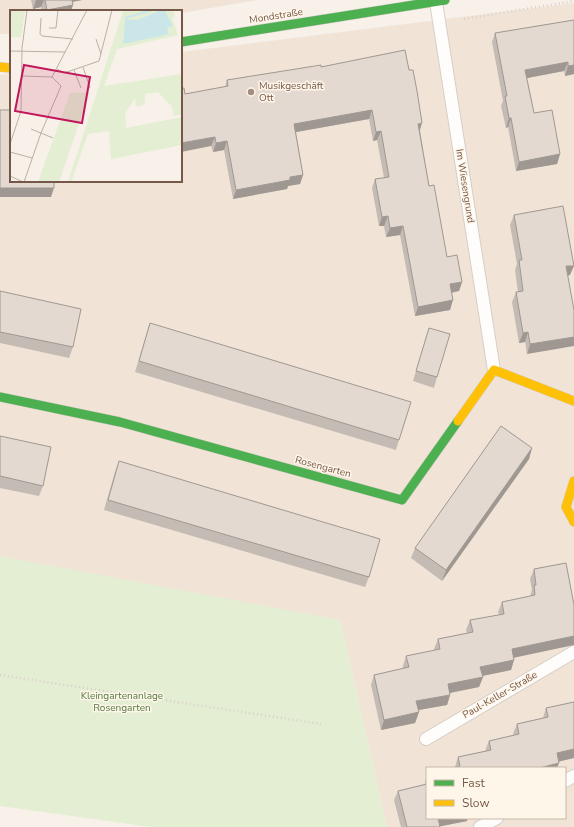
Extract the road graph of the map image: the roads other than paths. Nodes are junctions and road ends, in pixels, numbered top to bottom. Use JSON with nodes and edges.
{"nodes":[{"id":1,"x":440,"y":1,"type":"edge"},
{"id":2,"x":182,"y":42,"type":"edge"},
{"id":3,"x":494,"y":370,"type":"junction"},
{"id":4,"x":0,"y":397,"type":"edge"},
{"id":5,"x":574,"y":401,"type":"edge"},
{"id":6,"x":574,"y":481,"type":"edge"},
{"id":7,"x":574,"y":522,"type":"edge"},
{"id":8,"x":574,"y":652,"type":"edge"},
{"id":9,"x":426,"y":739,"type":"dead end"},
{"id":10,"x":495,"y":819,"type":"edge"},
{"id":11,"x":480,"y":827,"type":"edge"}],
"edges":[{"from":1,"to":2,"type":"street","name":"Mondstraße"},
{"from":1,"to":3,"type":"lane","name":"Im Wiesengrund"},
{"from":3,"to":4,"type":"street","name":"Rosengarten"},
{"from":3,"to":5,"type":"street"},
{"from":6,"to":7,"type":"street"},
{"from":8,"to":9,"type":"lane","name":"Paul-Keller-Straße"},
{"from":10,"to":11,"type":"lane"}]}
